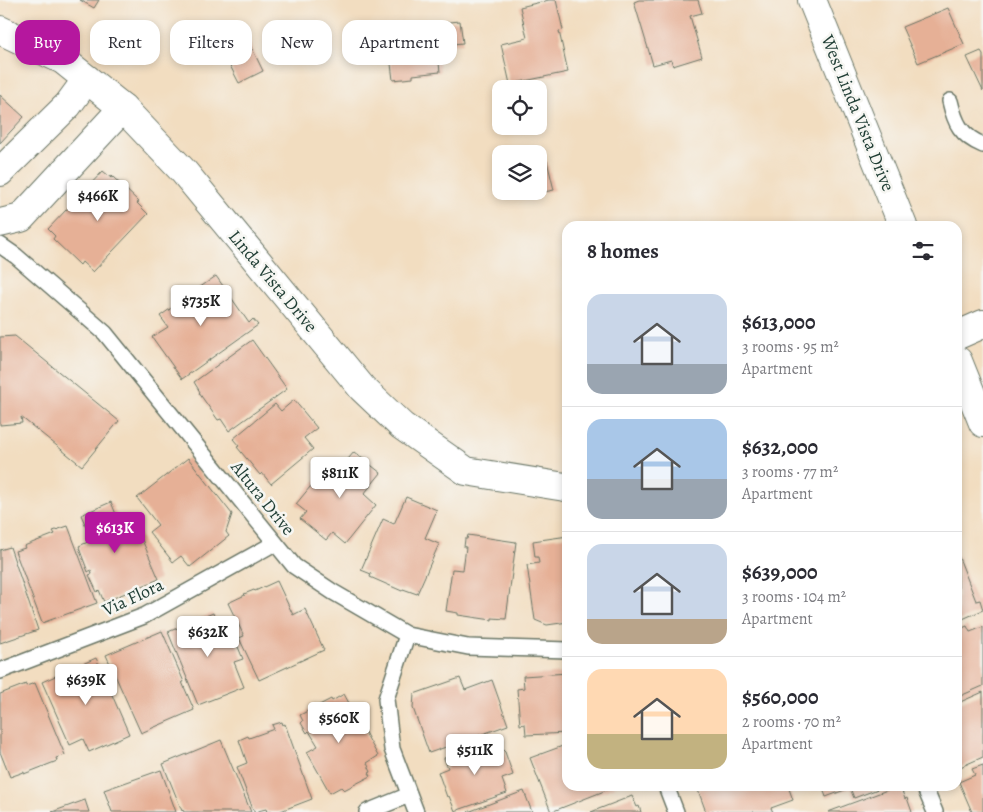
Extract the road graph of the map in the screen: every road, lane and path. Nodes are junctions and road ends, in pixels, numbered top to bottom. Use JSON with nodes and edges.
{"nodes":[{"id":1,"x":812,"y":0,"type":"edge"},
{"id":2,"x":0,"y":30,"type":"edge"},
{"id":3,"x":87,"y":78,"type":"junction"},
{"id":4,"x":950,"y":101,"type":"dead end"},
{"id":5,"x":122,"y":108,"type":"junction"},
{"id":6,"x":983,"y":145,"type":"edge"},
{"id":7,"x":0,"y":172,"type":"edge"},
{"id":8,"x":901,"y":221,"type":"edge"},
{"id":9,"x":0,"y":223,"type":"edge"},
{"id":10,"x":0,"y":245,"type":"edge"},
{"id":11,"x":983,"y":324,"type":"edge"},
{"id":12,"x":962,"y":333,"type":"edge"},
{"id":13,"x":962,"y":371,"type":"edge"},
{"id":14,"x":983,"y":424,"type":"edge"},
{"id":15,"x":562,"y":487,"type":"edge"},
{"id":16,"x":275,"y":543,"type":"junction"},
{"id":17,"x":407,"y":635,"type":"junction"},
{"id":18,"x":562,"y":650,"type":"edge"},
{"id":19,"x":0,"y":671,"type":"edge"},
{"id":20,"x":668,"y":791,"type":"edge"},
{"id":21,"x":926,"y":791,"type":"edge"},
{"id":22,"x":409,"y":796,"type":"junction"},
{"id":23,"x":367,"y":812,"type":"edge"},
{"id":24,"x":416,"y":812,"type":"edge"},
{"id":25,"x":676,"y":812,"type":"edge"},
{"id":26,"x":935,"y":812,"type":"edge"}],
"edges":[{"from":1,"to":8,"type":"street","name":"West Linda Vista Drive"},
{"from":2,"to":3,"type":"street","name":"Linda Vista Drive"},
{"from":3,"to":5,"type":"street","name":"Linda Vista Drive"},
{"from":3,"to":7,"type":"street"},
{"from":4,"to":6,"type":"lane"},
{"from":5,"to":9,"type":"street"},
{"from":5,"to":15,"type":"street","name":"Linda Vista Drive"},
{"from":10,"to":16,"type":"lane","name":"Altura Drive"},
{"from":11,"to":12,"type":"street"},
{"from":13,"to":14,"type":"street"},
{"from":16,"to":17,"type":"lane","name":"Altura Drive"},
{"from":16,"to":19,"type":"lane","name":"Via Flora"},
{"from":17,"to":18,"type":"lane","name":"Altura Drive"},
{"from":17,"to":22,"type":"lane"},
{"from":20,"to":25,"type":"lane"},
{"from":21,"to":26,"type":"lane"},
{"from":22,"to":23,"type":"lane"},
{"from":22,"to":24,"type":"lane"}]}
